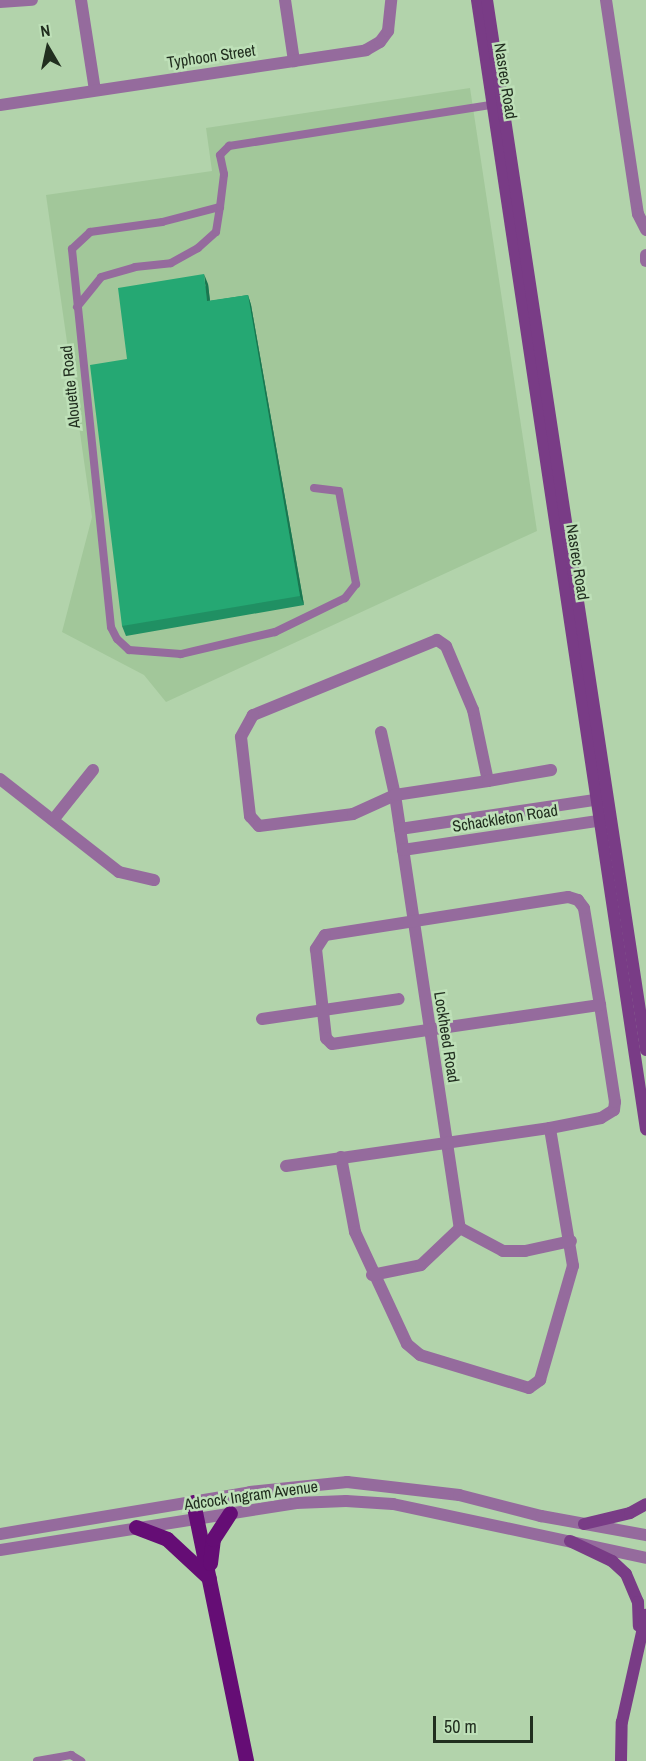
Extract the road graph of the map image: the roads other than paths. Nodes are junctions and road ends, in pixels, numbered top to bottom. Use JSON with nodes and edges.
{"nodes":[{"id":1,"x":32,"y":0,"type":"edge"},
{"id":2,"x":81,"y":0,"type":"edge"},
{"id":3,"x":285,"y":0,"type":"edge"},
{"id":4,"x":391,"y":0,"type":"edge"},
{"id":5,"x":477,"y":0,"type":"edge"},
{"id":6,"x":487,"y":0,"type":"edge"},
{"id":7,"x":606,"y":0,"type":"edge"},
{"id":8,"x":0,"y":2,"type":"edge"},
{"id":9,"x":294,"y":61,"type":"junction"},
{"id":10,"x":95,"y":90,"type":"junction"},
{"id":11,"x":498,"y":104,"type":"junction"},
{"id":12,"x":0,"y":105,"type":"edge"},
{"id":13,"x":220,"y":207,"type":"junction"},
{"id":14,"x":646,"y":230,"type":"edge"},
{"id":15,"x":646,"y":255,"type":"edge"},
{"id":16,"x":646,"y":261,"type":"edge"},
{"id":17,"x":76,"y":308,"type":"junction"},
{"id":18,"x":314,"y":488,"type":"dead end"},
{"id":19,"x":381,"y":732,"type":"dead end"},
{"id":20,"x":93,"y":770,"type":"dead end"},
{"id":21,"x":551,"y":770,"type":"dead end"},
{"id":22,"x":0,"y":779,"type":"edge"},
{"id":23,"x":488,"y":781,"type":"junction"},
{"id":24,"x":395,"y":795,"type":"junction"},
{"id":25,"x":602,"y":799,"type":"junction"},
{"id":26,"x":500,"y":813,"type":"junction"},
{"id":27,"x":605,"y":819,"type":"junction"},
{"id":28,"x":53,"y":820,"type":"junction"},
{"id":29,"x":400,"y":829,"type":"junction"},
{"id":30,"x":503,"y":835,"type":"junction"},
{"id":31,"x":403,"y":850,"type":"junction"},
{"id":32,"x":154,"y":880,"type":"dead end"},
{"id":33,"x":413,"y":922,"type":"junction"},
{"id":34,"x":399,"y":999,"type":"dead end"},
{"id":35,"x":600,"y":1005,"type":"junction"},
{"id":36,"x":323,"y":1010,"type":"junction"},
{"id":37,"x":262,"y":1019,"type":"dead end"},
{"id":38,"x":429,"y":1032,"type":"junction"},
{"id":39,"x":646,"y":1050,"type":"edge"},
{"id":40,"x":550,"y":1128,"type":"junction"},
{"id":41,"x":646,"y":1129,"type":"edge"},
{"id":42,"x":447,"y":1140,"type":"junction"},
{"id":43,"x":340,"y":1157,"type":"junction"},
{"id":44,"x":286,"y":1166,"type":"dead end"},
{"id":45,"x":460,"y":1228,"type":"junction"},
{"id":46,"x":571,"y":1241,"type":"junction"},
{"id":47,"x":372,"y":1275,"type":"junction"},
{"id":48,"x":193,"y":1502,"type":"junction"},
{"id":49,"x":646,"y":1504,"type":"edge"},
{"id":50,"x":230,"y":1513,"type":"junction"},
{"id":51,"x":196,"y":1520,"type":"junction"},
{"id":52,"x":584,"y":1524,"type":"junction"},
{"id":53,"x":136,"y":1527,"type":"junction"},
{"id":54,"x":0,"y":1534,"type":"edge"},
{"id":55,"x":646,"y":1535,"type":"edge"},
{"id":56,"x":570,"y":1541,"type":"junction"},
{"id":57,"x":0,"y":1550,"type":"edge"},
{"id":58,"x":646,"y":1558,"type":"edge"},
{"id":59,"x":209,"y":1578,"type":"junction"},
{"id":60,"x":646,"y":1615,"type":"edge"},
{"id":61,"x":639,"y":1645,"type":"junction"},
{"id":62,"x":37,"y":1761,"type":"edge"},
{"id":63,"x":81,"y":1761,"type":"edge"},
{"id":64,"x":246,"y":1761,"type":"edge"},
{"id":65,"x":621,"y":1761,"type":"edge"}],
"edges":[{"from":1,"to":8,"type":"street"},
{"from":2,"to":10,"type":"street"},
{"from":3,"to":9,"type":"street"},
{"from":4,"to":9,"type":"street","name":"Typhoon Street"},
{"from":5,"to":11,"type":"main road","name":"Nasrec Road"},
{"from":6,"to":11,"type":"main road","name":"Nasrec Road"},
{"from":7,"to":14,"type":"street"},
{"from":9,"to":10,"type":"street","name":"Typhoon Street"},
{"from":10,"to":12,"type":"street","name":"Typhoon Street"},
{"from":11,"to":13,"type":"lane"},
{"from":11,"to":25,"type":"main road","name":"Nasrec Road"},
{"from":13,"to":17,"type":"lane"},
{"from":13,"to":17,"type":"lane","name":"Alouette Road"},
{"from":15,"to":16,"type":"street"},
{"from":17,"to":18,"type":"lane","name":"Alouette Road"},
{"from":19,"to":24,"type":"street","name":"Lockheed Road"},
{"from":20,"to":28,"type":"street"},
{"from":21,"to":23,"type":"street"},
{"from":22,"to":28,"type":"street"},
{"from":23,"to":24,"type":"street"},
{"from":23,"to":24,"type":"street"},
{"from":24,"to":29,"type":"street","name":"Lockheed Road"},
{"from":25,"to":26,"type":"street","name":"Schackleton Road"},
{"from":25,"to":27,"type":"main road","name":"Nasrec Road"},
{"from":26,"to":29,"type":"street","name":"Schackleton Road"},
{"from":26,"to":30,"type":"street"},
{"from":27,"to":30,"type":"street","name":"Schackleton Road"},
{"from":27,"to":39,"type":"main road","name":"Nasrec Road"},
{"from":27,"to":41,"type":"main road","name":"Nasrec Road"},
{"from":28,"to":32,"type":"street"},
{"from":29,"to":31,"type":"street","name":"Lockheed Road"},
{"from":30,"to":31,"type":"street","name":"Schackleton Road"},
{"from":31,"to":33,"type":"street","name":"Lockheed Road"},
{"from":33,"to":35,"type":"street"},
{"from":33,"to":36,"type":"street"},
{"from":33,"to":38,"type":"street","name":"Lockheed Road"},
{"from":34,"to":36,"type":"street"},
{"from":35,"to":38,"type":"street"},
{"from":35,"to":40,"type":"street"},
{"from":36,"to":37,"type":"street"},
{"from":36,"to":38,"type":"street"},
{"from":38,"to":42,"type":"street","name":"Lockheed Road"},
{"from":40,"to":42,"type":"street"},
{"from":40,"to":46,"type":"street"},
{"from":42,"to":43,"type":"street"},
{"from":42,"to":45,"type":"street","name":"Lockheed Road"},
{"from":43,"to":44,"type":"street"},
{"from":43,"to":47,"type":"street"},
{"from":45,"to":46,"type":"street"},
{"from":45,"to":47,"type":"street"},
{"from":46,"to":47,"type":"street"},
{"from":48,"to":51,"type":"main road"},
{"from":48,"to":52,"type":"street","name":"Adcock Ingram Avenue"},
{"from":48,"to":54,"type":"street","name":"Adcock Ingram Avenue"},
{"from":49,"to":52,"type":"main road"},
{"from":50,"to":51,"type":"street","name":"Adcock Ingram Avenue"},
{"from":50,"to":56,"type":"street","name":"Adcock Ingram Avenue"},
{"from":50,"to":59,"type":"main road"},
{"from":51,"to":53,"type":"street","name":"Adcock Ingram Avenue"},
{"from":51,"to":59,"type":"main road"},
{"from":52,"to":55,"type":"street","name":"Adcock Ingram Avenue"},
{"from":53,"to":57,"type":"street","name":"Adcock Ingram Avenue"},
{"from":53,"to":59,"type":"main road"},
{"from":56,"to":58,"type":"street","name":"Adcock Ingram Avenue"},
{"from":56,"to":61,"type":"main road"},
{"from":59,"to":64,"type":"main road"},
{"from":60,"to":61,"type":"main road"},
{"from":61,"to":65,"type":"main road"},
{"from":62,"to":63,"type":"lane"}]}
